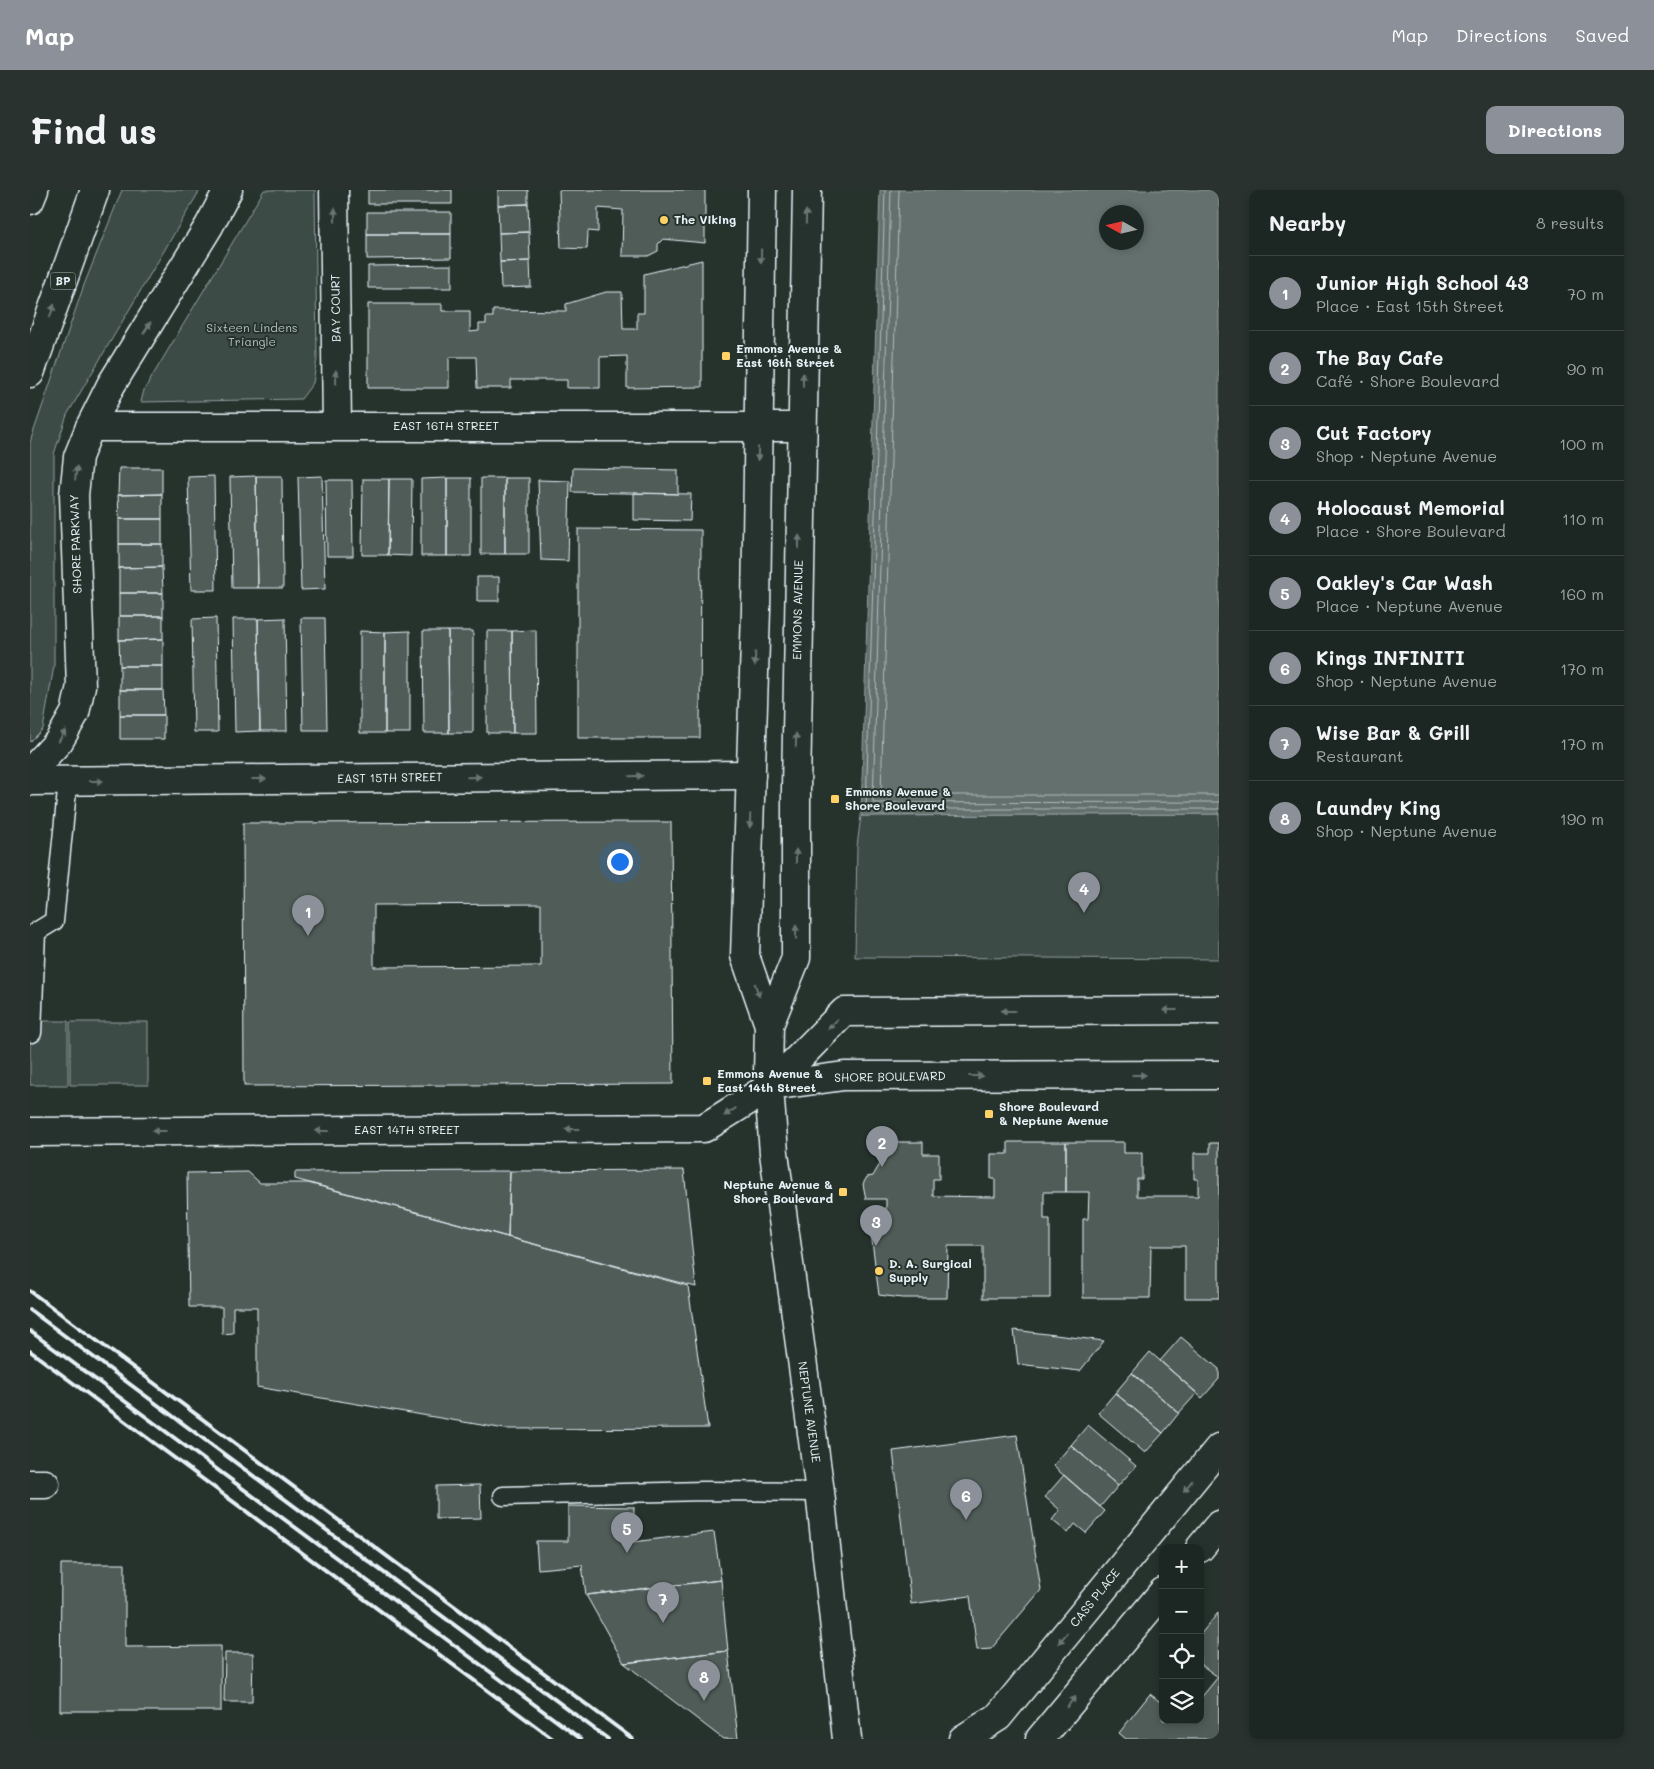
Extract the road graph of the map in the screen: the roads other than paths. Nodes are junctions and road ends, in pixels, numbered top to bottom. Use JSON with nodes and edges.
{"nodes":[{"id":1,"x":34,"y":190,"type":"edge"},
{"id":2,"x":95,"y":190,"type":"edge"},
{"id":3,"x":228,"y":190,"type":"edge"},
{"id":4,"x":334,"y":190,"type":"edge"},
{"id":5,"x":762,"y":190,"type":"edge"},
{"id":6,"x":807,"y":190,"type":"edge"},
{"id":7,"x":30,"y":200,"type":"edge"},
{"id":8,"x":30,"y":373,"type":"edge"},
{"id":9,"x":337,"y":426,"type":"junction"},
{"id":10,"x":759,"y":426,"type":"junction"},
{"id":11,"x":90,"y":427,"type":"junction"},
{"id":12,"x":801,"y":427,"type":"junction"},
{"id":13,"x":30,"y":772,"type":"edge"},
{"id":14,"x":751,"y":775,"type":"junction"},
{"id":15,"x":30,"y":781,"type":"edge"},
{"id":16,"x":68,"y":781,"type":"junction"},
{"id":17,"x":1219,"y":1010,"type":"edge"},
{"id":18,"x":769,"y":1025,"type":"junction"},
{"id":19,"x":32,"y":1033,"type":"dead end"},
{"id":20,"x":1219,"y":1075,"type":"edge"},
{"id":21,"x":771,"y":1086,"type":"junction"},
{"id":22,"x":30,"y":1132,"type":"edge"},
{"id":23,"x":1219,"y":1448,"type":"edge"},
{"id":24,"x":820,"y":1492,"type":"junction"},
{"id":25,"x":503,"y":1496,"type":"dead end"},
{"id":26,"x":1219,"y":1525,"type":"edge"},
{"id":27,"x":1203,"y":1544,"type":"edge"},
{"id":28,"x":1159,"y":1597,"type":"edge"},
{"id":29,"x":847,"y":1739,"type":"edge"},
{"id":30,"x":963,"y":1739,"type":"edge"},
{"id":31,"x":1040,"y":1739,"type":"edge"}],
"edges":[{"from":1,"to":7,"type":"main road"},
{"from":8,"to":2,"type":"main road","number":"BP","one_way":true},
{"from":11,"to":3,"type":"main road","name":"SHORE PARKWAY","one_way":true},
{"from":9,"to":4,"type":"main road","name":"BAY COURT","one_way":true},
{"from":5,"to":10,"type":"main road","name":"EMMONS AVENUE","one_way":true},
{"from":12,"to":6,"type":"main road","name":"EMMONS AVENUE","one_way":true},
{"from":9,"to":10,"type":"main road","name":"EAST 16TH STREET"},
{"from":9,"to":11,"type":"main road","name":"EAST 16TH STREET"},
{"from":10,"to":12,"type":"main road","name":"EAST 16TH STREET"},
{"from":10,"to":14,"type":"main road","name":"EMMONS AVENUE","one_way":true},
{"from":13,"to":11,"type":"main road","name":"SHORE PARKWAY","one_way":true},
{"from":18,"to":12,"type":"main road","name":"EMMONS AVENUE","one_way":true},
{"from":16,"to":14,"type":"main road","name":"EAST 15TH STREET","one_way":true},
{"from":14,"to":18,"type":"main road","name":"EMMONS AVENUE","one_way":true},
{"from":15,"to":16,"type":"main road","name":"EAST 15TH STREET"},
{"from":16,"to":19,"type":"lane"},
{"from":17,"to":21,"type":"main road","one_way":true},
{"from":18,"to":21,"type":"main road","name":"EMMONS AVENUE"},
{"from":21,"to":20,"type":"main road","name":"SHORE BOULEVARD","one_way":true},
{"from":21,"to":22,"type":"main road","name":"EAST 14TH STREET","one_way":true},
{"from":21,"to":24,"type":"main road","name":"NEPTUNE AVENUE"},
{"from":23,"to":30,"type":"main road","name":"CASS PLACE","one_way":true},
{"from":24,"to":25,"type":"lane"},
{"from":24,"to":29,"type":"main road","name":"NEPTUNE AVENUE"},
{"from":26,"to":27,"type":"main road"},
{"from":31,"to":28,"type":"main road","one_way":true}]}
